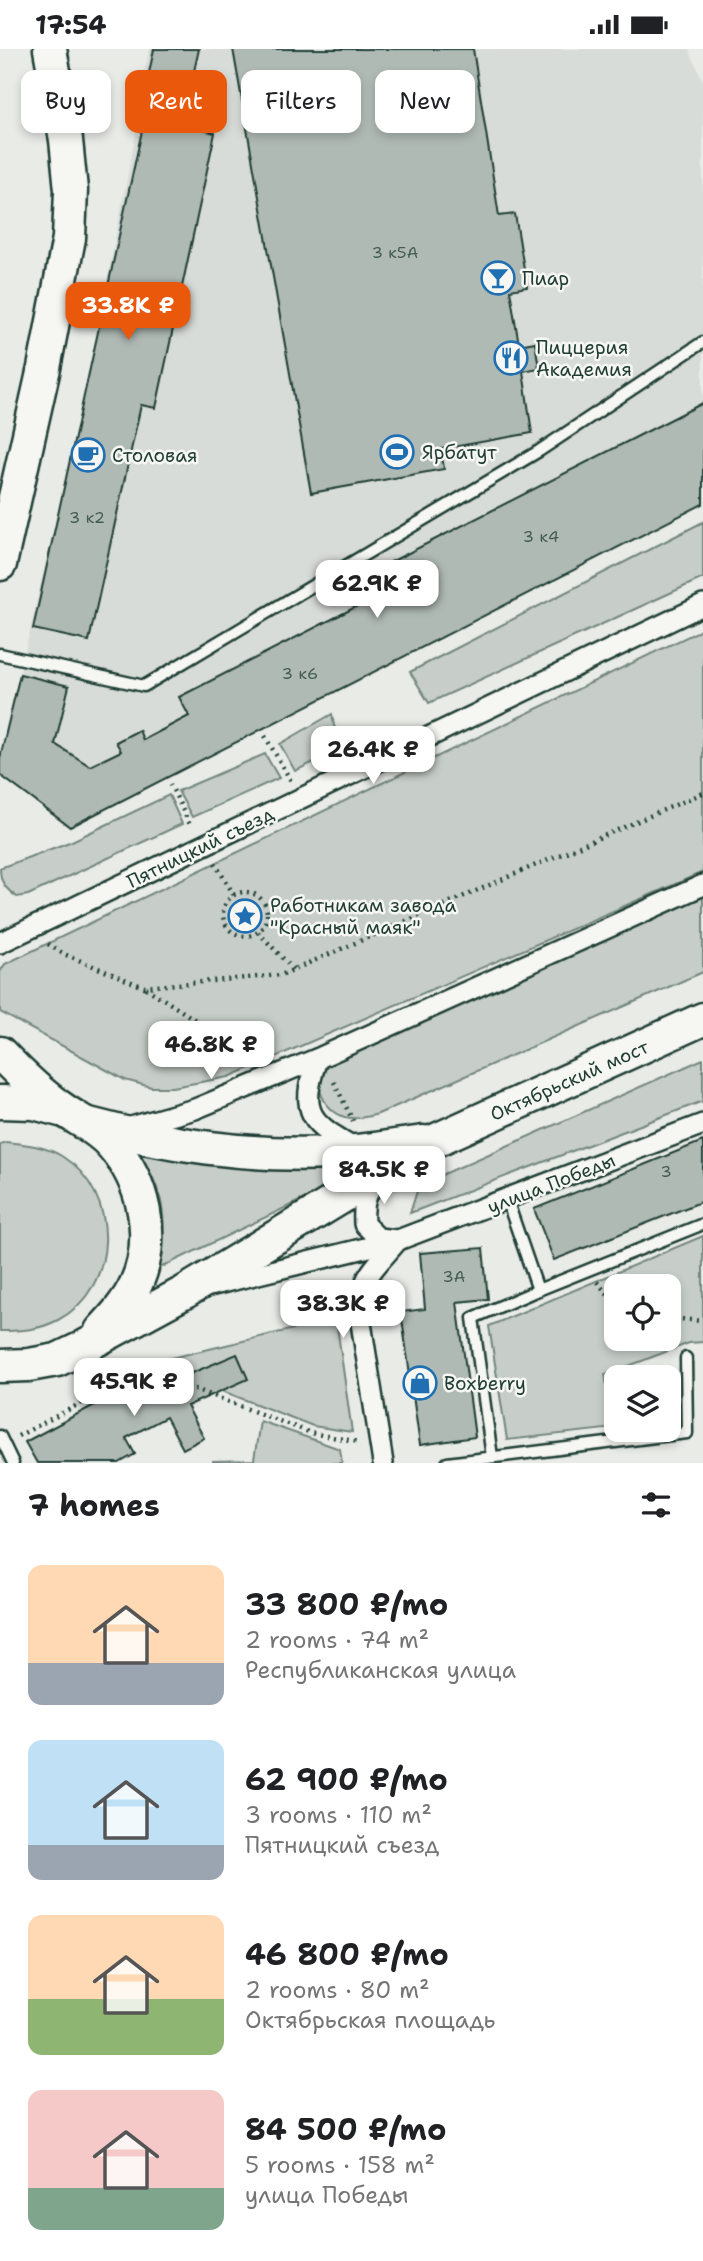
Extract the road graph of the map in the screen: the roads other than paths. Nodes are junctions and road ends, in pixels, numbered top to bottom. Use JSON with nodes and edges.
{"nodes":[{"id":1,"x":50,"y":49,"type":"edge"},
{"id":2,"x":703,"y":342,"type":"edge"},
{"id":3,"x":0,"y":564,"type":"edge"},
{"id":4,"x":703,"y":605,"type":"edge"},
{"id":5,"x":0,"y":654,"type":"edge"},
{"id":6,"x":703,"y":885,"type":"edge"},
{"id":7,"x":0,"y":943,"type":"edge"},
{"id":8,"x":703,"y":1019,"type":"edge"},
{"id":9,"x":0,"y":1053,"type":"edge"},
{"id":10,"x":317,"y":1059,"type":"junction"},
{"id":11,"x":0,"y":1103,"type":"edge"},
{"id":12,"x":89,"y":1122,"type":"junction"},
{"id":13,"x":703,"y":1124,"type":"edge"},
{"id":14,"x":434,"y":1141,"type":"junction"},
{"id":15,"x":359,"y":1151,"type":"junction"},
{"id":16,"x":385,"y":1171,"type":"junction"},
{"id":17,"x":508,"y":1200,"type":"junction"},
{"id":18,"x":703,"y":1224,"type":"edge"},
{"id":19,"x":398,"y":1240,"type":"junction"},
{"id":20,"x":538,"y":1290,"type":"junction"},
{"id":21,"x":185,"y":1292,"type":"junction"},
{"id":22,"x":68,"y":1355,"type":"junction"},
{"id":23,"x":686,"y":1358,"type":"dead end"},
{"id":24,"x":0,"y":1366,"type":"edge"},
{"id":25,"x":0,"y":1389,"type":"edge"},
{"id":26,"x":2,"y":1440,"type":"edge"},
{"id":27,"x":382,"y":1455,"type":"edge"},
{"id":28,"x":492,"y":1457,"type":"junction"},
{"id":29,"x":13,"y":1463,"type":"edge"},
{"id":30,"x":447,"y":1463,"type":"edge"}],
"edges":[{"from":1,"to":3,"type":"main road"},
{"from":2,"to":5,"type":"lane"},
{"from":4,"to":7,"type":"street","name":"Пятницкий съезд"},
{"from":6,"to":10,"type":"street"},
{"from":8,"to":14,"type":"main road","name":"Октябрьский мост"},
{"from":9,"to":12,"type":"main road"},
{"from":10,"to":12,"type":"street"},
{"from":10,"to":15,"type":"street"},
{"from":11,"to":12,"type":"main road"},
{"from":12,"to":15,"type":"main road"},
{"from":12,"to":22,"type":"main road"},
{"from":13,"to":17,"type":"street","name":"улица Победы"},
{"from":14,"to":15,"type":"main road"},
{"from":14,"to":16,"type":"main road"},
{"from":16,"to":19,"type":"street"},
{"from":16,"to":21,"type":"main road"},
{"from":17,"to":19,"type":"street","name":"улица Победы"},
{"from":17,"to":20,"type":"lane"},
{"from":18,"to":20,"type":"lane"},
{"from":19,"to":21,"type":"street","name":"улица Победы"},
{"from":19,"to":27,"type":"street"},
{"from":20,"to":28,"type":"lane"},
{"from":21,"to":22,"type":"main road"},
{"from":22,"to":24,"type":"main road"},
{"from":22,"to":25,"type":"main road"},
{"from":23,"to":28,"type":"lane"},
{"from":26,"to":29,"type":"lane"},
{"from":28,"to":30,"type":"lane"}]}
